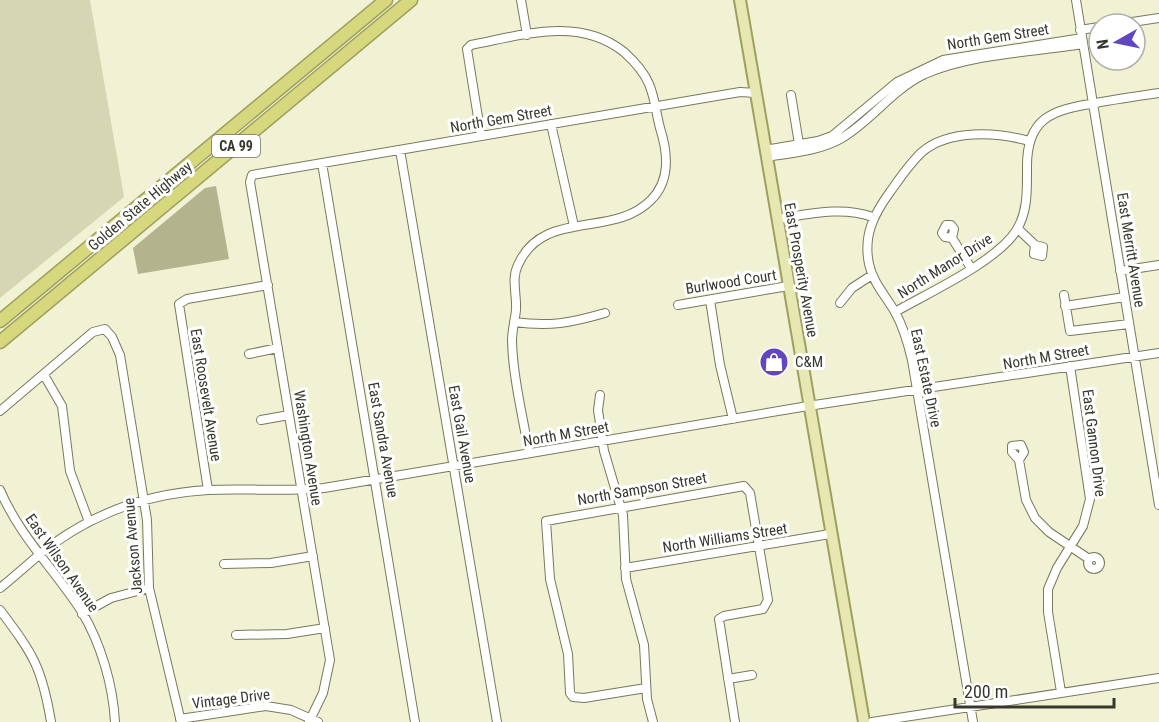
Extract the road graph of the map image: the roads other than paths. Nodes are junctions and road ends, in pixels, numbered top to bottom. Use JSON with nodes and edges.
{"nodes":[{"id":1,"x":386,"y":0,"type":"edge"},
{"id":2,"x":411,"y":0,"type":"edge"},
{"id":3,"x":521,"y":0,"type":"edge"},
{"id":4,"x":740,"y":0,"type":"edge"},
{"id":5,"x":1076,"y":0,"type":"edge"},
{"id":6,"x":527,"y":35,"type":"junction"},
{"id":7,"x":1087,"y":35,"type":"edge"},
{"id":8,"x":1082,"y":38,"type":"junction"},
{"id":9,"x":756,"y":93,"type":"junction"},
{"id":10,"x":1159,"y":93,"type":"edge"},
{"id":11,"x":791,"y":95,"type":"dead end"},
{"id":12,"x":1093,"y":103,"type":"junction"},
{"id":13,"x":656,"y":106,"type":"junction"},
{"id":14,"x":551,"y":124,"type":"junction"},
{"id":15,"x":481,"y":136,"type":"junction"},
{"id":16,"x":1029,"y":141,"type":"junction"},
{"id":17,"x":799,"y":144,"type":"junction"},
{"id":18,"x":400,"y":150,"type":"junction"},
{"id":19,"x":766,"y":153,"type":"junction"},
{"id":20,"x":322,"y":163,"type":"junction"},
{"id":21,"x":252,"y":176,"type":"joint"},
{"id":22,"x":873,"y":217,"type":"junction"},
{"id":23,"x":777,"y":219,"type":"junction"},
{"id":24,"x":574,"y":226,"type":"junction"},
{"id":25,"x":1018,"y":229,"type":"junction"},
{"id":26,"x":952,"y":238,"type":"dead end"},
{"id":27,"x":1035,"y":245,"type":"dead end"},
{"id":28,"x":1159,"y":265,"type":"edge"},
{"id":29,"x":971,"y":268,"type":"junction"},
{"id":30,"x":1120,"y":271,"type":"junction"},
{"id":31,"x":873,"y":275,"type":"junction"},
{"id":32,"x":268,"y":285,"type":"junction"},
{"id":33,"x":788,"y":286,"type":"junction"},
{"id":34,"x":1064,"y":295,"type":"dead end"},
{"id":35,"x":1125,"y":297,"type":"junction"},
{"id":36,"x":710,"y":300,"type":"junction"},
{"id":37,"x":840,"y":303,"type":"dead end"},
{"id":38,"x":678,"y":304,"type":"dead end"},
{"id":39,"x":1065,"y":306,"type":"junction"},
{"id":40,"x":895,"y":312,"type":"junction"},
{"id":41,"x":605,"y":313,"type":"dead end"},
{"id":42,"x":0,"y":321,"type":"edge"},
{"id":43,"x":514,"y":322,"type":"junction"},
{"id":44,"x":1129,"y":324,"type":"junction"},
{"id":45,"x":0,"y":342,"type":"edge"},
{"id":46,"x":278,"y":348,"type":"junction"},
{"id":47,"x":1159,"y":353,"type":"edge"},
{"id":48,"x":249,"y":354,"type":"dead end"},
{"id":49,"x":1134,"y":357,"type":"junction"},
{"id":50,"x":1070,"y":366,"type":"junction"},
{"id":51,"x":44,"y":375,"type":"junction"},
{"id":52,"x":917,"y":390,"type":"junction"},
{"id":53,"x":600,"y":395,"type":"dead end"},
{"id":54,"x":808,"y":406,"type":"junction"},
{"id":55,"x":0,"y":411,"type":"edge"},
{"id":56,"x":289,"y":415,"type":"junction"},
{"id":57,"x":733,"y":419,"type":"junction"},
{"id":58,"x":261,"y":420,"type":"dead end"},
{"id":59,"x":603,"y":441,"type":"junction"},
{"id":60,"x":529,"y":453,"type":"junction"},
{"id":61,"x":1019,"y":460,"type":"dead end"},
{"id":62,"x":454,"y":467,"type":"junction"},
{"id":63,"x":376,"y":479,"type":"junction"},
{"id":64,"x":0,"y":490,"type":"edge"},
{"id":65,"x":208,"y":490,"type":"junction"},
{"id":66,"x":301,"y":490,"type":"junction"},
{"id":67,"x":144,"y":501,"type":"junction"},
{"id":68,"x":1159,"y":505,"type":"edge"},
{"id":69,"x":620,"y":506,"type":"junction"},
{"id":70,"x":89,"y":522,"type":"junction"},
{"id":71,"x":830,"y":534,"type":"junction"},
{"id":72,"x":759,"y":545,"type":"junction"},
{"id":73,"x":1070,"y":547,"type":"junction"},
{"id":74,"x":38,"y":556,"type":"junction"},
{"id":75,"x":313,"y":556,"type":"junction"},
{"id":76,"x":1089,"y":559,"type":"dead end"},
{"id":77,"x":224,"y":564,"type":"dead end"},
{"id":78,"x":625,"y":568,"type":"junction"},
{"id":79,"x":0,"y":588,"type":"edge"},
{"id":80,"x":149,"y":588,"type":"junction"},
{"id":81,"x":0,"y":610,"type":"edge"},
{"id":82,"x":82,"y":614,"type":"junction"},
{"id":83,"x":325,"y":628,"type":"junction"},
{"id":84,"x":236,"y":635,"type":"dead end"},
{"id":85,"x":752,"y":675,"type":"dead end"},
{"id":86,"x":1159,"y":678,"type":"edge"},
{"id":87,"x":728,"y":679,"type":"junction"},
{"id":88,"x":646,"y":688,"type":"junction"},
{"id":89,"x":1061,"y":692,"type":"junction"},
{"id":90,"x":970,"y":707,"type":"junction"},
{"id":91,"x":181,"y":720,"type":"edge"},
{"id":92,"x":312,"y":721,"type":"edge"},
{"id":93,"x":51,"y":722,"type":"edge"},
{"id":94,"x":116,"y":722,"type":"edge"},
{"id":95,"x":416,"y":722,"type":"edge"},
{"id":96,"x":496,"y":722,"type":"edge"},
{"id":97,"x":653,"y":722,"type":"edge"},
{"id":98,"x":735,"y":722,"type":"edge"},
{"id":99,"x":864,"y":722,"type":"edge"},
{"id":100,"x":872,"y":722,"type":"edge"},
{"id":101,"x":973,"y":722,"type":"edge"}],
"edges":[{"from":1,"to":42,"type":"highway","name":"Golden State Highway","number":"CA 99"},
{"from":2,"to":45,"type":"highway","name":"Golden State Highway","number":"CA 99"},
{"from":3,"to":6,"type":"street"},
{"from":4,"to":9,"type":"main road","name":"East Prosperity Avenue"},
{"from":5,"to":8,"type":"street","name":"East Merritt Avenue"},
{"from":6,"to":13,"type":"street"},
{"from":6,"to":15,"type":"street"},
{"from":7,"to":8,"type":"street","name":"North Gem Street"},
{"from":8,"to":12,"type":"street","name":"East Merritt Avenue"},
{"from":8,"to":17,"type":"street","name":"North Gem Street"},
{"from":8,"to":19,"type":"street","name":"North Gem Street"},
{"from":9,"to":13,"type":"street","name":"North Gem Street"},
{"from":9,"to":19,"type":"main road","name":"East Prosperity Avenue"},
{"from":10,"to":12,"type":"street"},
{"from":11,"to":17,"type":"street"},
{"from":12,"to":16,"type":"street"},
{"from":12,"to":30,"type":"street","name":"East Merritt Avenue"},
{"from":13,"to":14,"type":"street","name":"North Gem Street"},
{"from":13,"to":24,"type":"street"},
{"from":14,"to":15,"type":"street","name":"North Gem Street"},
{"from":14,"to":24,"type":"street"},
{"from":15,"to":18,"type":"street","name":"North Gem Street"},
{"from":16,"to":22,"type":"street","name":"East Estate Drive"},
{"from":16,"to":25,"type":"street","name":"North Manor Drive"},
{"from":17,"to":19,"type":"street","name":"North Gem Street"},
{"from":18,"to":20,"type":"street","name":"North Gem Street"},
{"from":18,"to":62,"type":"street","name":"East Gail Avenue"},
{"from":19,"to":23,"type":"main road","name":"East Prosperity Avenue"},
{"from":20,"to":21,"type":"street","name":"North Gem Street"},
{"from":20,"to":63,"type":"street","name":"East Sandra Avenue"},
{"from":21,"to":32,"type":"street","name":"Washington Avenue"},
{"from":22,"to":23,"type":"street"},
{"from":22,"to":31,"type":"street","name":"East Estate Drive"},
{"from":23,"to":33,"type":"main road","name":"East Prosperity Avenue"},
{"from":24,"to":43,"type":"street"},
{"from":25,"to":27,"type":"street"},
{"from":25,"to":29,"type":"street","name":"North Manor Drive"},
{"from":26,"to":29,"type":"street"},
{"from":28,"to":30,"type":"street"},
{"from":29,"to":40,"type":"street","name":"North Manor Drive"},
{"from":30,"to":35,"type":"street","name":"East Merritt Avenue"},
{"from":31,"to":37,"type":"street"},
{"from":31,"to":40,"type":"street","name":"East Estate Drive"},
{"from":32,"to":46,"type":"street","name":"Washington Avenue"},
{"from":32,"to":65,"type":"street","name":"East Roosevelt Avenue"},
{"from":33,"to":36,"type":"street","name":"Burlwood Court"},
{"from":33,"to":54,"type":"main road","name":"East Prosperity Avenue"},
{"from":34,"to":39,"type":"street"},
{"from":35,"to":39,"type":"street"},
{"from":35,"to":44,"type":"street","name":"East Merritt Avenue"},
{"from":36,"to":38,"type":"street","name":"Burlwood Court"},
{"from":36,"to":57,"type":"street"},
{"from":39,"to":44,"type":"street"},
{"from":40,"to":52,"type":"street","name":"East Estate Drive"},
{"from":41,"to":43,"type":"street"},
{"from":43,"to":60,"type":"street"},
{"from":44,"to":49,"type":"street","name":"East Merritt Avenue"},
{"from":46,"to":48,"type":"street"},
{"from":46,"to":56,"type":"street","name":"Washington Avenue"},
{"from":47,"to":49,"type":"street","name":"North M Street"},
{"from":49,"to":50,"type":"street","name":"North M Street"},
{"from":49,"to":68,"type":"street","name":"East Merritt Avenue"},
{"from":50,"to":52,"type":"street","name":"North M Street"},
{"from":50,"to":73,"type":"street","name":"East Gannon Drive"},
{"from":51,"to":55,"type":"street"},
{"from":51,"to":67,"type":"street","name":"Jackson Avenue"},
{"from":51,"to":70,"type":"street"},
{"from":52,"to":54,"type":"street","name":"North M Street"},
{"from":52,"to":90,"type":"street","name":"East Estate Drive"},
{"from":53,"to":59,"type":"street"},
{"from":54,"to":57,"type":"street","name":"North M Street"},
{"from":54,"to":71,"type":"main road","name":"East Prosperity Avenue"},
{"from":56,"to":58,"type":"street"},
{"from":56,"to":66,"type":"street","name":"Washington Avenue"},
{"from":57,"to":59,"type":"street","name":"North M Street"},
{"from":59,"to":60,"type":"street","name":"North M Street"},
{"from":59,"to":69,"type":"street"},
{"from":60,"to":62,"type":"street","name":"North M Street"},
{"from":61,"to":73,"type":"street"},
{"from":62,"to":63,"type":"street","name":"North M Street"},
{"from":62,"to":96,"type":"street","name":"East Gail Avenue"},
{"from":63,"to":66,"type":"street","name":"North M Street"},
{"from":63,"to":95,"type":"street","name":"East Sandra Avenue"},
{"from":64,"to":74,"type":"street","name":"East Wilson Avenue"},
{"from":65,"to":66,"type":"street","name":"North M Street"},
{"from":65,"to":67,"type":"street","name":"North M Street"},
{"from":66,"to":75,"type":"street","name":"Washington Avenue"},
{"from":67,"to":70,"type":"street","name":"North M Street"},
{"from":67,"to":80,"type":"street","name":"Jackson Avenue"},
{"from":69,"to":72,"type":"street","name":"North Sampson Street"},
{"from":69,"to":78,"type":"street"},
{"from":69,"to":88,"type":"street","name":"North Sampson Street"},
{"from":70,"to":74,"type":"street","name":"North M Street"},
{"from":71,"to":72,"type":"street","name":"North Williams Street"},
{"from":71,"to":99,"type":"main road","name":"East Prosperity Avenue"},
{"from":72,"to":78,"type":"street","name":"North Williams Street"},
{"from":72,"to":87,"type":"street"},
{"from":73,"to":76,"type":"street"},
{"from":73,"to":89,"type":"street","name":"East Gannon Drive"},
{"from":74,"to":79,"type":"street","name":"North M Street"},
{"from":74,"to":82,"type":"street","name":"East Wilson Avenue"},
{"from":75,"to":77,"type":"street"},
{"from":75,"to":83,"type":"street","name":"Washington Avenue"},
{"from":78,"to":88,"type":"street"},
{"from":80,"to":82,"type":"street"},
{"from":80,"to":91,"type":"street","name":"Jackson Avenue"},
{"from":81,"to":93,"type":"street"},
{"from":82,"to":94,"type":"street","name":"East Wilson Avenue"},
{"from":83,"to":84,"type":"street"},
{"from":83,"to":92,"type":"street","name":"Washington Avenue"},
{"from":85,"to":87,"type":"street"},
{"from":86,"to":89,"type":"street"},
{"from":87,"to":98,"type":"street"},
{"from":88,"to":97,"type":"street"},
{"from":89,"to":90,"type":"street"},
{"from":90,"to":100,"type":"street"},
{"from":90,"to":101,"type":"street","name":"East Estate Drive"},
{"from":91,"to":92,"type":"street","name":"Vintage Drive"}]}
